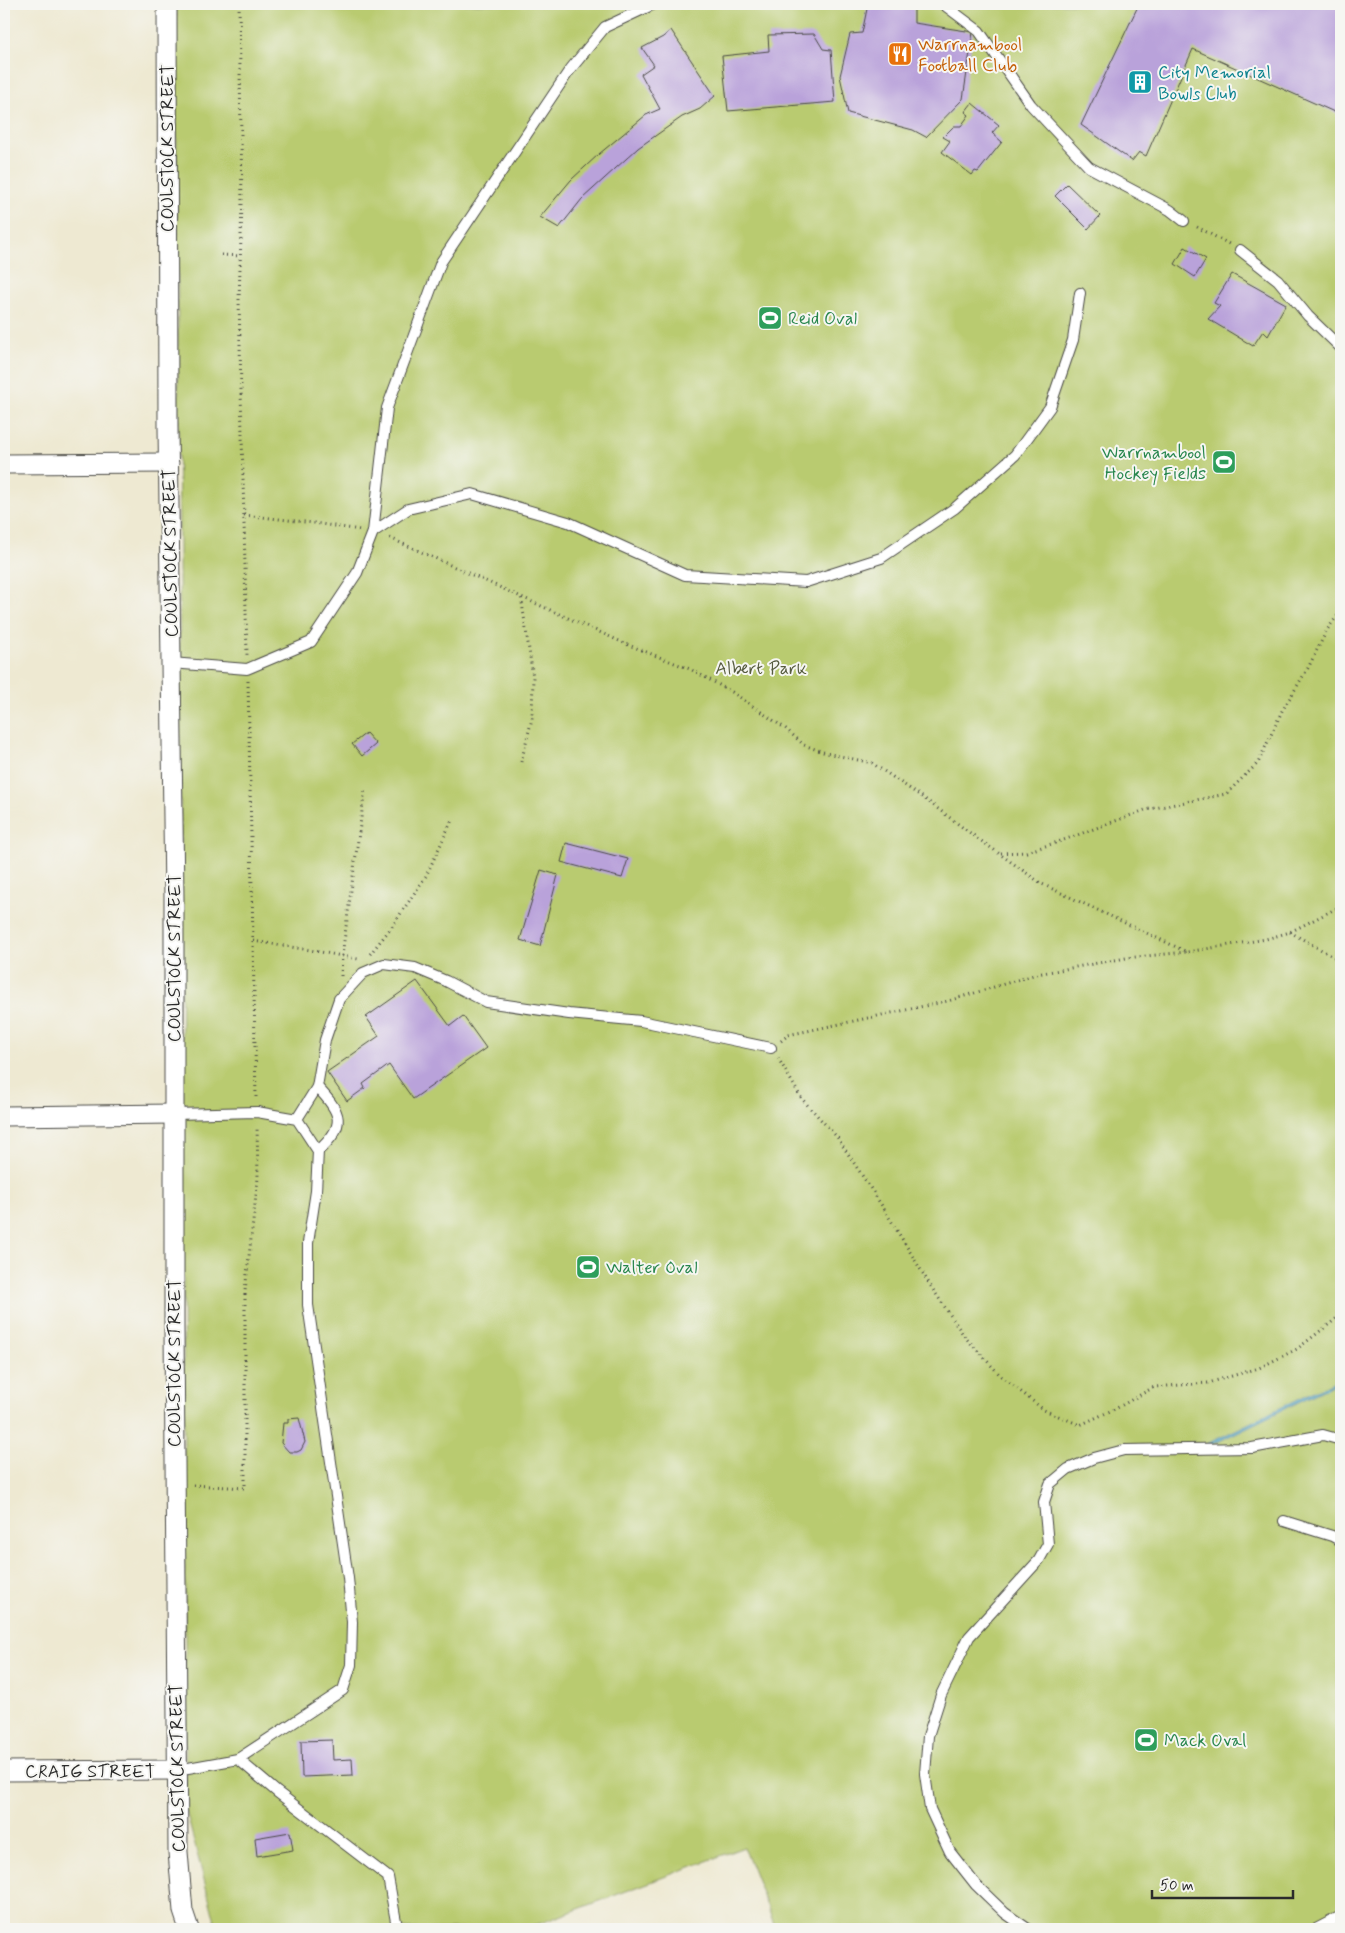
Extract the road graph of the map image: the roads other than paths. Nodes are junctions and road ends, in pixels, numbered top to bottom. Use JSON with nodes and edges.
{"nodes":[{"id":1,"x":167,"y":4,"type":"edge"},
{"id":2,"x":654,"y":4,"type":"edge"},
{"id":3,"x":943,"y":4,"type":"edge"},
{"id":4,"x":1184,"y":221,"type":"road end"},
{"id":5,"x":1240,"y":250,"type":"road end"},
{"id":6,"x":1080,"y":293,"type":"dead end"},
{"id":7,"x":1341,"y":348,"type":"edge"},
{"id":8,"x":168,"y":463,"type":"junction"},
{"id":9,"x":4,"y":464,"type":"edge"},
{"id":10,"x":373,"y":532,"type":"junction"},
{"id":11,"x":171,"y":663,"type":"junction"},
{"id":12,"x":772,"y":1048,"type":"road end"},
{"id":13,"x":317,"y":1087,"type":"junction"},
{"id":14,"x":174,"y":1114,"type":"junction"},
{"id":15,"x":4,"y":1116,"type":"edge"},
{"id":16,"x":297,"y":1118,"type":"junction"},
{"id":17,"x":318,"y":1151,"type":"junction"},
{"id":18,"x":1341,"y":1440,"type":"edge"},
{"id":19,"x":1284,"y":1521,"type":"dead end"},
{"id":20,"x":1341,"y":1541,"type":"edge"},
{"id":21,"x":238,"y":1759,"type":"junction"},
{"id":22,"x":177,"y":1770,"type":"junction"},
{"id":23,"x":4,"y":1772,"type":"edge"},
{"id":24,"x":1341,"y":1916,"type":"edge"},
{"id":25,"x":397,"y":1927,"type":"dead end"},
{"id":26,"x":188,"y":1929,"type":"edge"},
{"id":27,"x":1028,"y":1929,"type":"edge"},
{"id":28,"x":1316,"y":1929,"type":"edge"}],
"edges":[{"from":1,"to":8,"type":"street","name":"COULSTOCK STREET"},
{"from":2,"to":10,"type":"lane"},
{"from":3,"to":4,"type":"lane"},
{"from":5,"to":7,"type":"lane"},
{"from":6,"to":10,"type":"lane"},
{"from":8,"to":9,"type":"street"},
{"from":8,"to":11,"type":"street","name":"COULSTOCK STREET"},
{"from":10,"to":11,"type":"lane"},
{"from":11,"to":14,"type":"street","name":"COULSTOCK STREET"},
{"from":12,"to":13,"type":"lane"},
{"from":13,"to":16,"type":"lane"},
{"from":13,"to":17,"type":"lane"},
{"from":14,"to":15,"type":"street"},
{"from":14,"to":16,"type":"lane"},
{"from":14,"to":22,"type":"street","name":"COULSTOCK STREET"},
{"from":16,"to":17,"type":"lane"},
{"from":17,"to":21,"type":"lane"},
{"from":18,"to":27,"type":"lane"},
{"from":19,"to":20,"type":"lane"},
{"from":21,"to":22,"type":"lane"},
{"from":21,"to":25,"type":"lane"},
{"from":22,"to":23,"type":"street","name":"CRAIG STREET"},
{"from":22,"to":26,"type":"street","name":"COULSTOCK STREET"},
{"from":24,"to":28,"type":"lane"}]}
